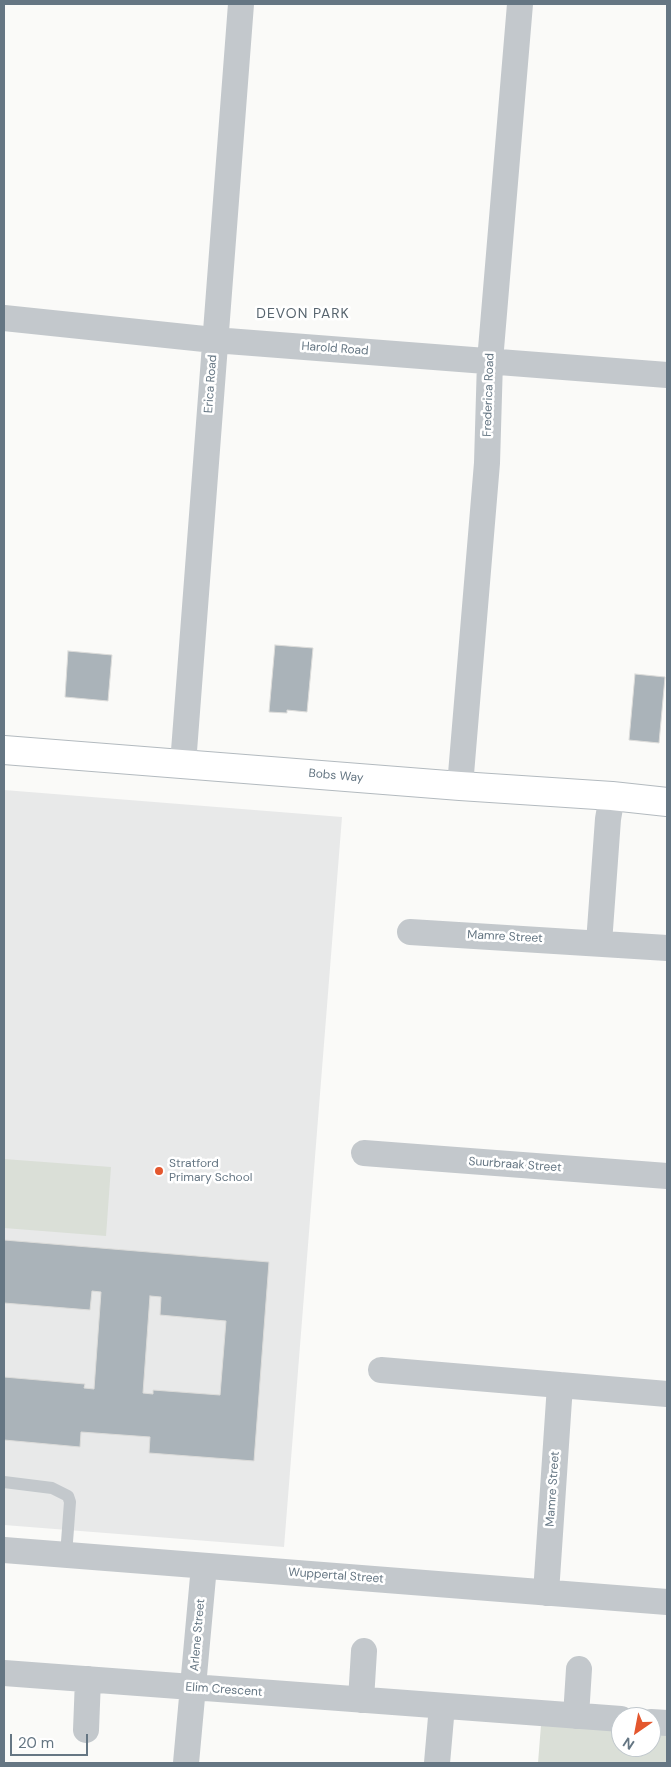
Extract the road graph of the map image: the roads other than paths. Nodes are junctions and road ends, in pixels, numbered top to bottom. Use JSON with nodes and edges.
{"nodes":[{"id":1,"x":241,"y":4,"type":"edge"},
{"id":2,"x":520,"y":4,"type":"edge"},
{"id":3,"x":4,"y":318,"type":"edge"},
{"id":4,"x":214,"y":340,"type":"junction"},
{"id":5,"x":490,"y":361,"type":"junction"},
{"id":6,"x":667,"y":374,"type":"edge"},
{"id":7,"x":4,"y":750,"type":"edge"},
{"id":8,"x":183,"y":764,"type":"junction"},
{"id":9,"x":460,"y":786,"type":"junction"},
{"id":10,"x":612,"y":796,"type":"junction"},
{"id":11,"x":667,"y":802,"type":"edge"},
{"id":12,"x":410,"y":932,"type":"dead end"},
{"id":13,"x":599,"y":943,"type":"junction"},
{"id":14,"x":667,"y":948,"type":"edge"},
{"id":15,"x":364,"y":1154,"type":"dead end"},
{"id":16,"x":667,"y":1176,"type":"edge"},
{"id":17,"x":381,"y":1370,"type":"dead end"},
{"id":18,"x":560,"y":1385,"type":"junction"},
{"id":19,"x":667,"y":1394,"type":"edge"},
{"id":20,"x":4,"y":1482,"type":"edge"},
{"id":21,"x":4,"y":1550,"type":"edge"},
{"id":22,"x":66,"y":1555,"type":"junction"},
{"id":23,"x":204,"y":1566,"type":"junction"},
{"id":24,"x":546,"y":1592,"type":"junction"},
{"id":25,"x":667,"y":1602,"type":"edge"},
{"id":26,"x":364,"y":1651,"type":"dead end"},
{"id":27,"x":579,"y":1668,"type":"dead end"},
{"id":28,"x":4,"y":1673,"type":"edge"},
{"id":29,"x":88,"y":1679,"type":"junction"},
{"id":30,"x":193,"y":1688,"type":"junction"},
{"id":31,"x":361,"y":1700,"type":"junction"},
{"id":32,"x":442,"y":1706,"type":"junction"},
{"id":33,"x":576,"y":1716,"type":"junction"},
{"id":34,"x":611,"y":1718,"type":"edge"},
{"id":35,"x":86,"y":1730,"type":"dead end"},
{"id":36,"x":186,"y":1763,"type":"edge"},
{"id":37,"x":437,"y":1763,"type":"edge"}],
"edges":[{"from":1,"to":4,"type":"street","name":"Erica Road"},
{"from":2,"to":5,"type":"street","name":"Frederica Road"},
{"from":3,"to":4,"type":"street","name":"Harold Road"},
{"from":4,"to":5,"type":"street","name":"Harold Road"},
{"from":4,"to":8,"type":"street","name":"Erica Road"},
{"from":5,"to":6,"type":"street","name":"Harold Road"},
{"from":5,"to":9,"type":"street","name":"Frederica Road"},
{"from":7,"to":8,"type":"street","name":"Bobs Way"},
{"from":8,"to":9,"type":"street","name":"Bobs Way"},
{"from":9,"to":10,"type":"street","name":"Bobs Way"},
{"from":10,"to":11,"type":"street","name":"Bobs Way"},
{"from":10,"to":13,"type":"street"},
{"from":12,"to":13,"type":"street","name":"Mamre Street"},
{"from":13,"to":14,"type":"street","name":"Mamre Street"},
{"from":15,"to":16,"type":"street","name":"Suurbraak Street"},
{"from":17,"to":18,"type":"street"},
{"from":18,"to":19,"type":"street"},
{"from":18,"to":24,"type":"street","name":"Mamre Street"},
{"from":20,"to":22,"type":"lane"},
{"from":21,"to":22,"type":"street","name":"Wuppertal Street"},
{"from":22,"to":23,"type":"street","name":"Wuppertal Street"},
{"from":23,"to":24,"type":"street","name":"Wuppertal Street"},
{"from":23,"to":30,"type":"street","name":"Arlene Street"},
{"from":24,"to":25,"type":"street","name":"Wuppertal Street"},
{"from":26,"to":31,"type":"street"},
{"from":27,"to":33,"type":"street"},
{"from":28,"to":29,"type":"street","name":"Elim Crescent"},
{"from":29,"to":30,"type":"street","name":"Elim Crescent"},
{"from":29,"to":35,"type":"street"},
{"from":30,"to":31,"type":"street","name":"Elim Crescent"},
{"from":30,"to":36,"type":"street","name":"Arlene Street"},
{"from":31,"to":32,"type":"street","name":"Elim Crescent"},
{"from":32,"to":33,"type":"street","name":"Elim Crescent"},
{"from":32,"to":37,"type":"street"},
{"from":33,"to":34,"type":"street","name":"Elim Crescent"}]}
